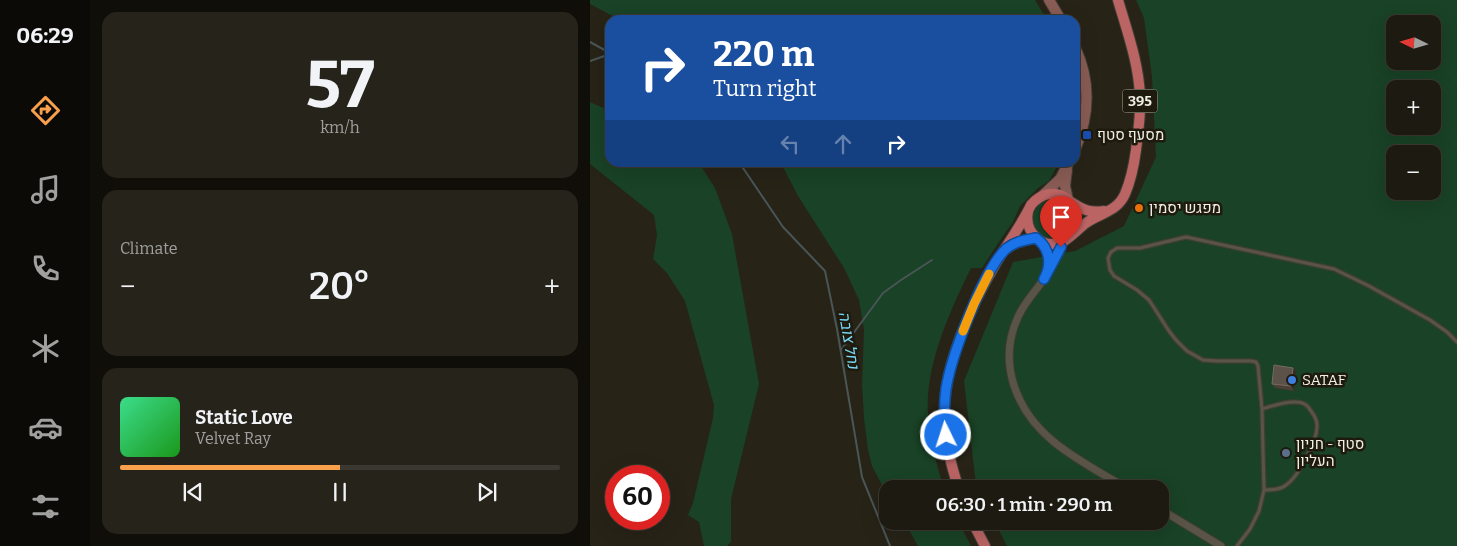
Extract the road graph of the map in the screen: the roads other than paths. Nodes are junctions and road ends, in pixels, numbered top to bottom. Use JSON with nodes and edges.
{"nodes":[{"id":1,"x":1049,"y":0,"type":"edge"},
{"id":2,"x":1118,"y":0,"type":"edge"},
{"id":3,"x":1058,"y":15,"type":"edge"},
{"id":4,"x":1080,"y":61,"type":"edge"},
{"id":5,"x":1080,"y":135,"type":"edge"},
{"id":6,"x":1066,"y":167,"type":"edge"},
{"id":7,"x":1068,"y":167,"type":"edge"},
{"id":8,"x":1042,"y":196,"type":"junction"},
{"id":9,"x":1070,"y":201,"type":"junction"},
{"id":10,"x":1114,"y":207,"type":"junction"},
{"id":11,"x":1028,"y":211,"type":"junction"},
{"id":12,"x":1070,"y":236,"type":"junction"},
{"id":13,"x":1039,"y":240,"type":"junction"},
{"id":14,"x":999,"y":258,"type":"junction"},
{"id":15,"x":1044,"y":279,"type":"junction"},
{"id":16,"x":1457,"y":342,"type":"edge"},
{"id":17,"x":1262,"y":408,"type":"junction"},
{"id":18,"x":956,"y":480,"type":"edge"},
{"id":19,"x":1114,"y":480,"type":"edge"},
{"id":20,"x":1264,"y":490,"type":"junction"},
{"id":21,"x":1169,"y":514,"type":"edge"},
{"id":22,"x":977,"y":530,"type":"edge"},
{"id":23,"x":985,"y":546,"type":"edge"},
{"id":24,"x":1221,"y":546,"type":"edge"},
{"id":25,"x":1237,"y":546,"type":"edge"}],
"edges":[{"from":1,"to":3,"type":"main road"},
{"from":2,"to":10,"type":"main road","number":"395"},
{"from":4,"to":5,"type":"main road"},
{"from":6,"to":8,"type":"main road"},
{"from":7,"to":9,"type":"main road"},
{"from":8,"to":9,"type":"main road"},
{"from":8,"to":11,"type":"main road","number":"395"},
{"from":9,"to":10,"type":"main road"},
{"from":9,"to":12,"type":"main road"},
{"from":10,"to":12,"type":"main road","number":"395"},
{"from":11,"to":13,"type":"main road"},
{"from":11,"to":14,"type":"main road","number":"395"},
{"from":12,"to":13,"type":"main road","number":"395"},
{"from":12,"to":15,"type":"street"},
{"from":13,"to":14,"type":"main road","number":"395"},
{"from":13,"to":15,"type":"street"},
{"from":14,"to":18,"type":"main road","number":"395"},
{"from":15,"to":19,"type":"street"},
{"from":16,"to":17,"type":"lane"},
{"from":17,"to":20,"type":"lane"},
{"from":17,"to":20,"type":"lane"},
{"from":20,"to":25,"type":"lane"},
{"from":21,"to":24,"type":"street"},
{"from":22,"to":23,"type":"main road"}]}
